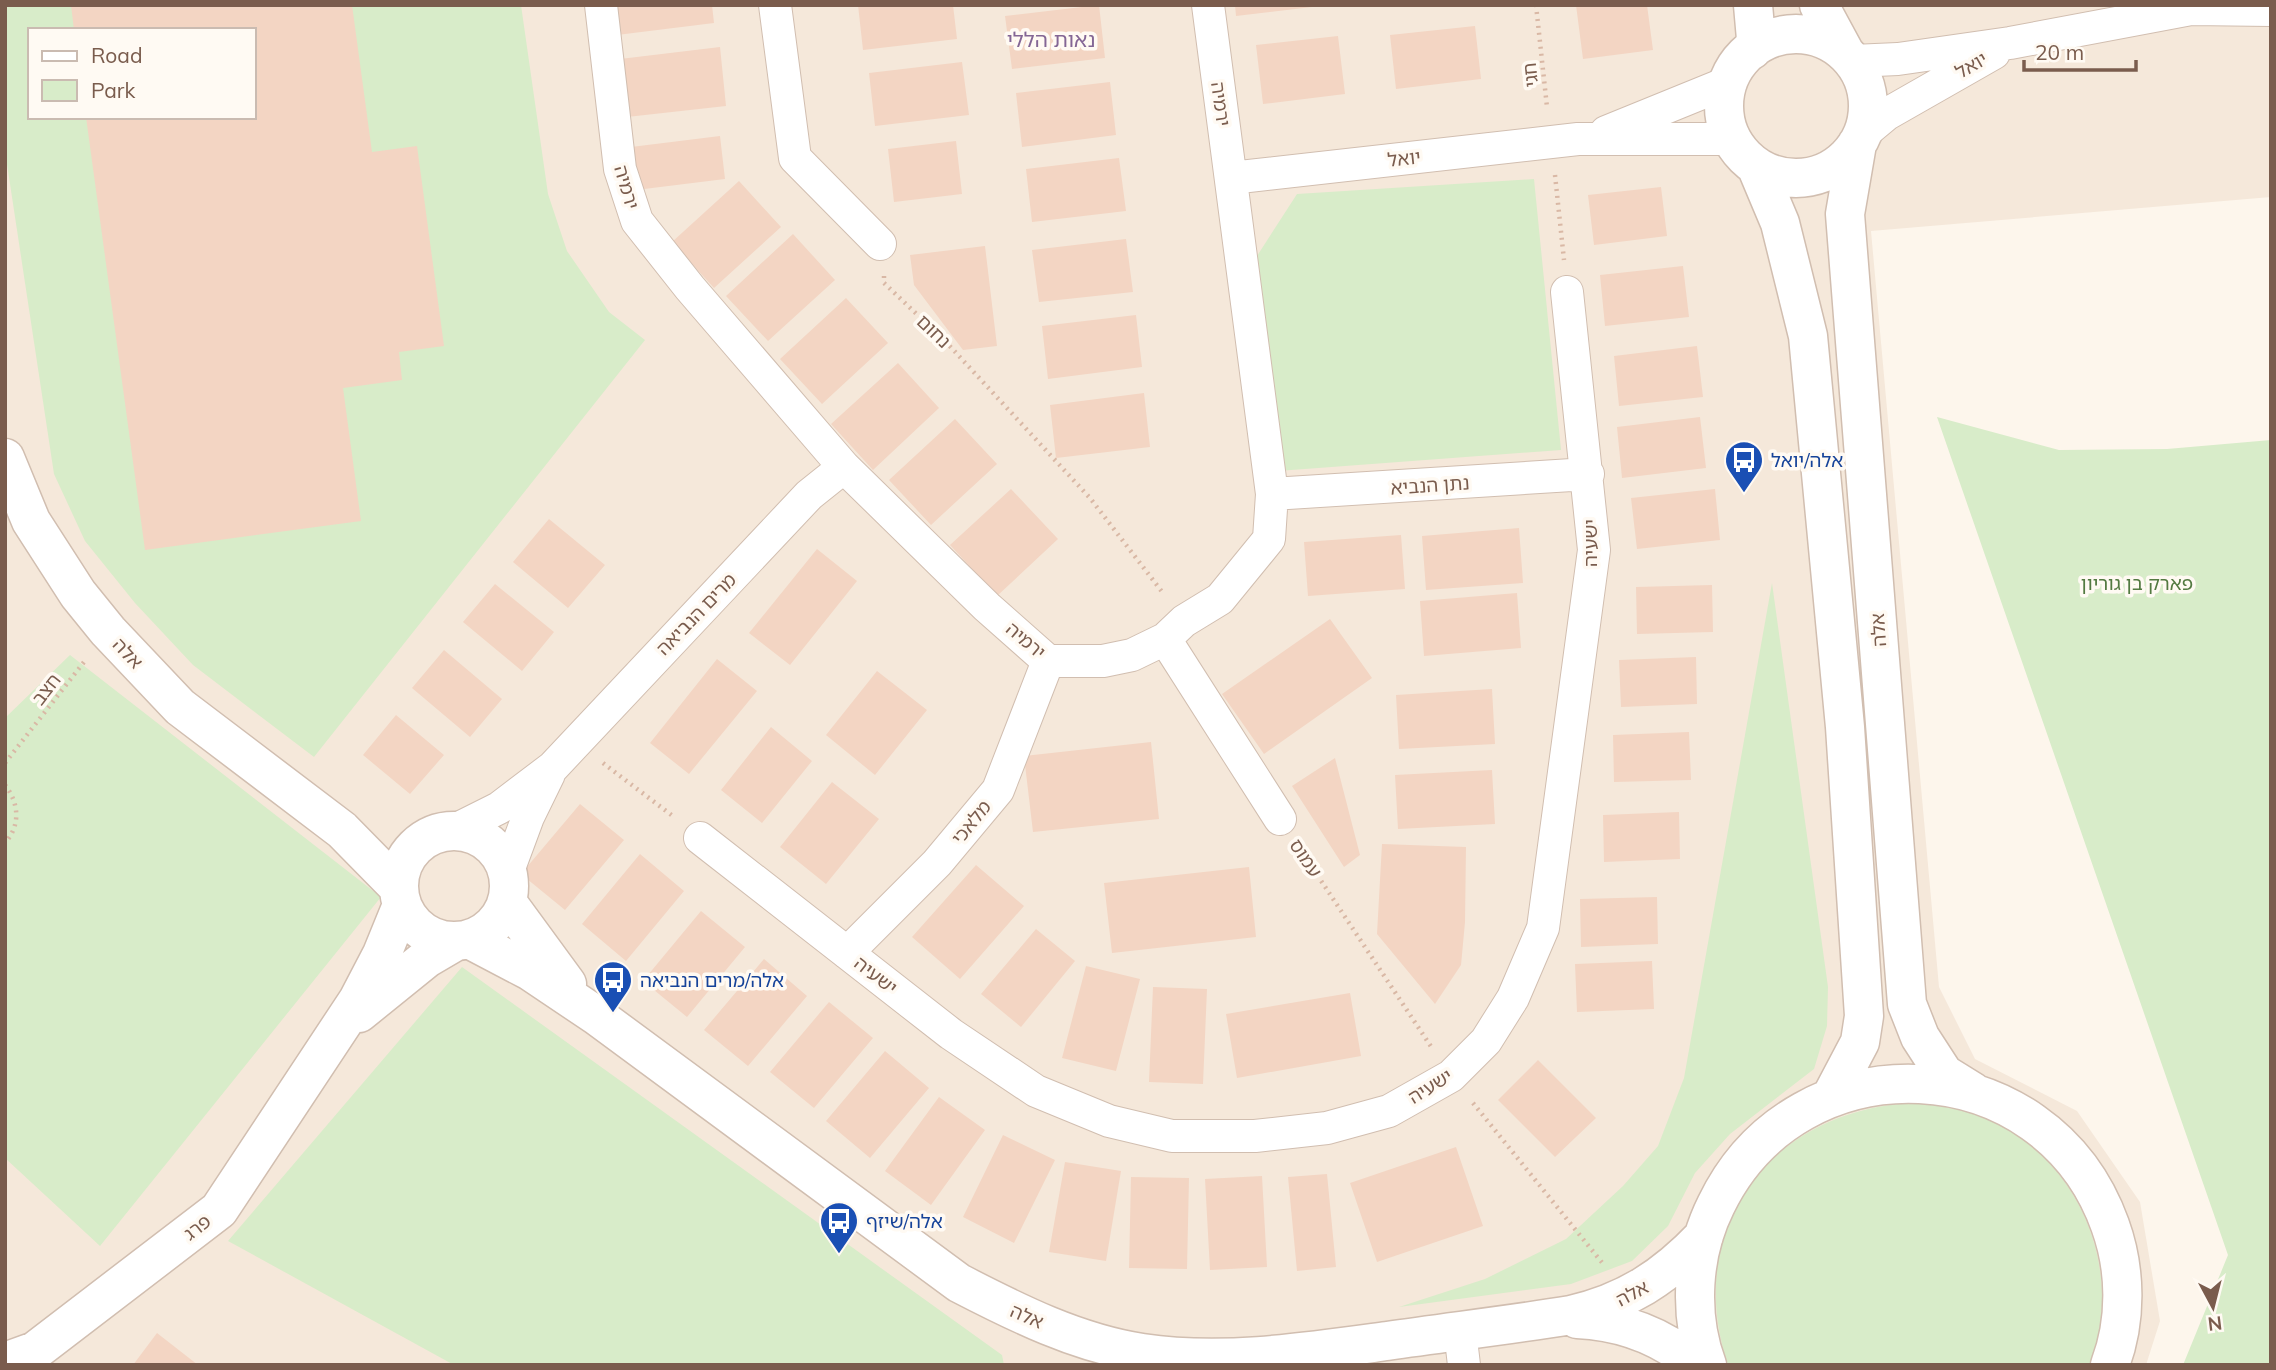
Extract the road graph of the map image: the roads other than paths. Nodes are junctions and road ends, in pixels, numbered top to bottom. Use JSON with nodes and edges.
{"nodes":[{"id":1,"x":601,"y":5,"type":"edge"},
{"id":2,"x":775,"y":5,"type":"edge"},
{"id":3,"x":1208,"y":5,"type":"edge"},
{"id":4,"x":1753,"y":5,"type":"edge"},
{"id":5,"x":1819,"y":5,"type":"edge"},
{"id":6,"x":2271,"y":10,"type":"edge"},
{"id":7,"x":2010,"y":43,"type":"junction"},
{"id":8,"x":1752,"y":50,"type":"junction"},
{"id":9,"x":1849,"y":57,"type":"junction"},
{"id":10,"x":1729,"y":82,"type":"junction"},
{"id":11,"x":1860,"y":139,"type":"junction"},
{"id":12,"x":1564,"y":141,"type":"junction"},
{"id":13,"x":1744,"y":152,"type":"junction"},
{"id":14,"x":1231,"y":178,"type":"junction"},
{"id":15,"x":880,"y":244,"type":"road end"},
{"id":16,"x":1567,"y":292,"type":"road end"},
{"id":17,"x":5,"y":458,"type":"edge"},
{"id":18,"x":844,"y":467,"type":"junction"},
{"id":19,"x":1588,"y":474,"type":"junction"},
{"id":20,"x":1272,"y":494,"type":"junction"},
{"id":21,"x":1175,"y":630,"type":"junction"},
{"id":22,"x":1048,"y":661,"type":"junction"},
{"id":23,"x":553,"y":767,"type":"junction"},
{"id":24,"x":305,"y":802,"type":"junction"},
{"id":25,"x":1280,"y":819,"type":"road end"},
{"id":26,"x":439,"y":835,"type":"junction"},
{"id":27,"x":700,"y":838,"type":"road end"},
{"id":28,"x":508,"y":887,"type":"junction"},
{"id":29,"x":400,"y":897,"type":"junction"},
{"id":30,"x":463,"y":940,"type":"junction"},
{"id":31,"x":847,"y":953,"type":"junction"},
{"id":32,"x":597,"y":1016,"type":"junction"},
{"id":33,"x":335,"y":1037,"type":"junction"},
{"id":34,"x":1973,"y":1092,"type":"junction"},
{"id":35,"x":1831,"y":1097,"type":"junction"},
{"id":36,"x":1704,"y":1236,"type":"junction"},
{"id":37,"x":1543,"y":1319,"type":"junction"},
{"id":38,"x":1462,"y":1348,"type":"edge"},
{"id":39,"x":1083,"y":1352,"type":"edge"},
{"id":40,"x":5,"y":1362,"type":"edge"},
{"id":41,"x":1696,"y":1365,"type":"edge"},
{"id":42,"x":1707,"y":1365,"type":"edge"},
{"id":43,"x":2110,"y":1365,"type":"edge"}],
"edges":[{"from":1,"to":18,"type":"street","name":"ירמיה"},
{"from":2,"to":15,"type":"street"},
{"from":3,"to":14,"type":"street","name":"ירמיה"},
{"from":4,"to":8,"type":"street"},
{"from":5,"to":9,"type":"street"},
{"from":6,"to":7,"type":"street","name":"יואל"},
{"from":7,"to":9,"type":"street","name":"יואל"},
{"from":7,"to":11,"type":"street","name":"יואל"},
{"from":8,"to":9,"type":"street"},
{"from":8,"to":10,"type":"street"},
{"from":9,"to":11,"type":"street"},
{"from":10,"to":12,"type":"street","name":"יואל"},
{"from":10,"to":13,"type":"street"},
{"from":11,"to":13,"type":"street"},
{"from":11,"to":34,"type":"street","name":"אלה"},
{"from":12,"to":13,"type":"street","name":"יואל"},
{"from":12,"to":14,"type":"street","name":"יואל"},
{"from":13,"to":35,"type":"street"},
{"from":14,"to":20,"type":"street","name":"ירמיה"},
{"from":16,"to":19,"type":"street","name":"ישעיה"},
{"from":17,"to":24,"type":"street","name":"אלה"},
{"from":18,"to":22,"type":"street","name":"ירמיה"},
{"from":18,"to":23,"type":"street","name":"מרים הנביאה"},
{"from":19,"to":20,"type":"street","name":"נתן הנביא"},
{"from":19,"to":31,"type":"street","name":"ישעיה"},
{"from":20,"to":21,"type":"street","name":"ירמיה"},
{"from":21,"to":22,"type":"street","name":"ירמיה"},
{"from":21,"to":25,"type":"street","name":"עמוס"},
{"from":22,"to":31,"type":"street","name":"מלאכי"},
{"from":23,"to":26,"type":"street","name":"מרים הנביאה"},
{"from":23,"to":28,"type":"street","name":"מרים הנביאה"},
{"from":24,"to":26,"type":"street","name":"אלה"},
{"from":24,"to":29,"type":"street","name":"אלה"},
{"from":26,"to":28,"type":"street"},
{"from":26,"to":29,"type":"street"},
{"from":27,"to":31,"type":"street","name":"ישעיה"},
{"from":28,"to":30,"type":"street"},
{"from":28,"to":32,"type":"street","name":"אלה"},
{"from":29,"to":30,"type":"street"},
{"from":29,"to":33,"type":"street","name":"פרג"},
{"from":30,"to":32,"type":"street","name":"אלה"},
{"from":30,"to":33,"type":"street","name":"פרג"},
{"from":32,"to":39,"type":"street","name":"אלה"},
{"from":33,"to":40,"type":"street","name":"פרג"},
{"from":34,"to":35,"type":"street"},
{"from":34,"to":43,"type":"street"},
{"from":35,"to":36,"type":"street"},
{"from":36,"to":37,"type":"street","name":"אלה"},
{"from":36,"to":42,"type":"street"},
{"from":37,"to":38,"type":"street","name":"אלה"},
{"from":37,"to":41,"type":"street","name":"אלה"},
{"from":38,"to":39,"type":"street","name":"אלה"}]}
